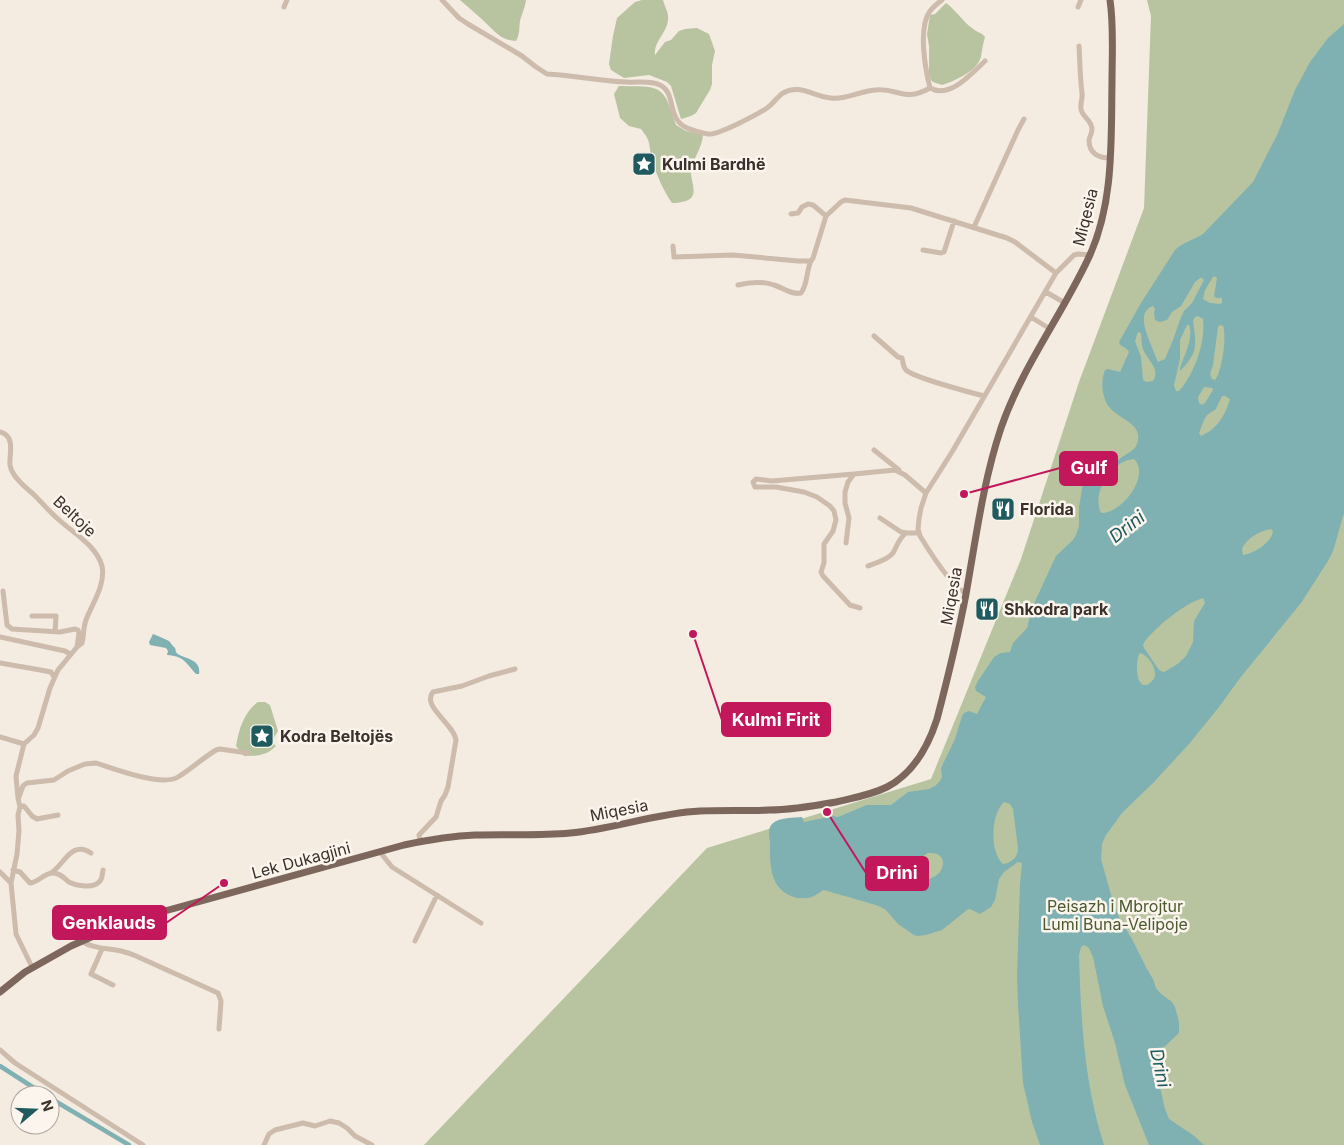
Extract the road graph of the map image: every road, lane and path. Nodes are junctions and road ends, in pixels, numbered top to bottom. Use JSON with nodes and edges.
{"nodes":[{"id":1,"x":288,"y":0,"type":"edge"},
{"id":2,"x":442,"y":0,"type":"edge"},
{"id":3,"x":942,"y":0,"type":"edge"},
{"id":4,"x":1081,"y":0,"type":"edge"},
{"id":5,"x":1110,"y":0,"type":"edge"},
{"id":6,"x":284,"y":7,"type":"dead end"},
{"id":7,"x":1078,"y":7,"type":"dead end"},
{"id":8,"x":1079,"y":46,"type":"dead end"},
{"id":9,"x":985,"y":61,"type":"dead end"},
{"id":10,"x":930,"y":88,"type":"junction"},
{"id":11,"x":1024,"y":120,"type":"dead end"},
{"id":12,"x":1110,"y":158,"type":"junction"},
{"id":13,"x":791,"y":214,"type":"dead end"},
{"id":14,"x":826,"y":216,"type":"junction"},
{"id":15,"x":954,"y":221,"type":"junction"},
{"id":16,"x":974,"y":228,"type":"junction"},
{"id":17,"x":673,"y":246,"type":"dead end"},
{"id":18,"x":924,"y":250,"type":"dead end"},
{"id":19,"x":1090,"y":255,"type":"junction"},
{"id":20,"x":811,"y":261,"type":"junction"},
{"id":21,"x":1056,"y":273,"type":"junction"},
{"id":22,"x":738,"y":286,"type":"dead end"},
{"id":23,"x":1046,"y":292,"type":"junction"},
{"id":24,"x":1065,"y":303,"type":"junction"},
{"id":25,"x":1031,"y":317,"type":"junction"},
{"id":26,"x":1050,"y":329,"type":"junction"},
{"id":27,"x":874,"y":336,"type":"dead end"},
{"id":28,"x":984,"y":396,"type":"junction"},
{"id":29,"x":0,"y":432,"type":"edge"},
{"id":30,"x":874,"y":450,"type":"dead end"},
{"id":31,"x":854,"y":474,"type":"junction"},
{"id":32,"x":905,"y":476,"type":"junction"},
{"id":33,"x":926,"y":493,"type":"junction"},
{"id":34,"x":880,"y":518,"type":"dead end"},
{"id":35,"x":918,"y":532,"type":"junction"},
{"id":36,"x":906,"y":533,"type":"junction"},
{"id":37,"x":846,"y":543,"type":"dead end"},
{"id":38,"x":868,"y":566,"type":"dead end"},
{"id":39,"x":3,"y":591,"type":"dead end"},
{"id":40,"x":966,"y":593,"type":"junction"},
{"id":41,"x":860,"y":608,"type":"dead end"},
{"id":42,"x":32,"y":616,"type":"dead end"},
{"id":43,"x":55,"y":632,"type":"junction"},
{"id":44,"x":0,"y":637,"type":"edge"},
{"id":45,"x":77,"y":647,"type":"junction"},
{"id":46,"x":70,"y":654,"type":"junction"},
{"id":47,"x":0,"y":662,"type":"edge"},
{"id":48,"x":515,"y":669,"type":"dead end"},
{"id":49,"x":54,"y":676,"type":"junction"},
{"id":50,"x":0,"y":737,"type":"edge"},
{"id":51,"x":24,"y":744,"type":"junction"},
{"id":52,"x":248,"y":753,"type":"dead end"},
{"id":53,"x":20,"y":805,"type":"junction"},
{"id":54,"x":58,"y":815,"type":"dead end"},
{"id":55,"x":476,"y":835,"type":"joint"},
{"id":56,"x":420,"y":842,"type":"junction"},
{"id":57,"x":380,"y":852,"type":"junction"},
{"id":58,"x":91,"y":853,"type":"dead end"},
{"id":59,"x":13,"y":870,"type":"junction"},
{"id":60,"x":102,"y":870,"type":"dead end"},
{"id":61,"x":0,"y":872,"type":"edge"},
{"id":62,"x":51,"y":873,"type":"junction"},
{"id":63,"x":11,"y":883,"type":"junction"},
{"id":64,"x":437,"y":895,"type":"junction"},
{"id":65,"x":481,"y":923,"type":"dead end"},
{"id":66,"x":81,"y":941,"type":"junction"},
{"id":67,"x":415,"y":941,"type":"dead end"},
{"id":68,"x":102,"y":949,"type":"junction"},
{"id":69,"x":32,"y":967,"type":"junction"},
{"id":70,"x":113,"y":985,"type":"dead end"},
{"id":71,"x":0,"y":992,"type":"edge"},
{"id":72,"x":219,"y":1029,"type":"dead end"},
{"id":73,"x":0,"y":1050,"type":"edge"},
{"id":74,"x":143,"y":1145,"type":"edge"},
{"id":75,"x":264,"y":1145,"type":"edge"},
{"id":76,"x":372,"y":1145,"type":"edge"}],
"edges":[{"from":1,"to":6,"type":"street"},
{"from":2,"to":10,"type":"street"},
{"from":3,"to":10,"type":"street"},
{"from":4,"to":7,"type":"street"},
{"from":5,"to":12,"type":"main road","name":"Miqesia"},
{"from":8,"to":12,"type":"street"},
{"from":9,"to":10,"type":"street"},
{"from":11,"to":16,"type":"street"},
{"from":12,"to":19,"type":"main road","name":"Miqesia"},
{"from":13,"to":14,"type":"street"},
{"from":14,"to":15,"type":"street"},
{"from":14,"to":20,"type":"street"},
{"from":15,"to":16,"type":"street"},
{"from":15,"to":18,"type":"street"},
{"from":16,"to":21,"type":"street"},
{"from":17,"to":20,"type":"street"},
{"from":19,"to":21,"type":"street"},
{"from":19,"to":24,"type":"main road","name":"Miqesia"},
{"from":20,"to":22,"type":"street"},
{"from":21,"to":23,"type":"street"},
{"from":23,"to":24,"type":"street"},
{"from":23,"to":25,"type":"street"},
{"from":24,"to":26,"type":"main road","name":"Miqesia"},
{"from":25,"to":26,"type":"street"},
{"from":25,"to":28,"type":"street"},
{"from":26,"to":40,"type":"main road","name":"Miqesia"},
{"from":27,"to":28,"type":"street"},
{"from":28,"to":33,"type":"street"},
{"from":29,"to":45,"type":"street","name":"Beltoje"},
{"from":30,"to":32,"type":"street"},
{"from":31,"to":32,"type":"street"},
{"from":31,"to":37,"type":"street"},
{"from":31,"to":41,"type":"street"},
{"from":32,"to":33,"type":"street"},
{"from":33,"to":35,"type":"street"},
{"from":34,"to":36,"type":"street"},
{"from":35,"to":36,"type":"street"},
{"from":35,"to":40,"type":"street"},
{"from":36,"to":38,"type":"street"},
{"from":39,"to":43,"type":"street"},
{"from":40,"to":55,"type":"main road","name":"Miqesia"},
{"from":42,"to":43,"type":"street"},
{"from":43,"to":45,"type":"street"},
{"from":44,"to":46,"type":"street"},
{"from":45,"to":46,"type":"street","name":"Beltoje"},
{"from":46,"to":49,"type":"street","name":"Beltoje"},
{"from":47,"to":49,"type":"street"},
{"from":48,"to":56,"type":"street"},
{"from":49,"to":51,"type":"street","name":"Beltoje"},
{"from":50,"to":51,"type":"street"},
{"from":51,"to":53,"type":"street","name":"Beltoje"},
{"from":52,"to":53,"type":"street"},
{"from":53,"to":54,"type":"street"},
{"from":53,"to":59,"type":"street","name":"Beltoje"},
{"from":55,"to":56,"type":"main road","name":"Lek Dukagjini"},
{"from":56,"to":57,"type":"main road","name":"Lek Dukagjini"},
{"from":57,"to":64,"type":"street"},
{"from":57,"to":66,"type":"main road","name":"Lek Dukagjini"},
{"from":58,"to":62,"type":"street"},
{"from":59,"to":62,"type":"street"},
{"from":59,"to":63,"type":"street","name":"Beltoje"},
{"from":60,"to":62,"type":"street"},
{"from":61,"to":63,"type":"street"},
{"from":63,"to":69,"type":"street"},
{"from":64,"to":65,"type":"street"},
{"from":64,"to":67,"type":"street"},
{"from":66,"to":68,"type":"street"},
{"from":66,"to":69,"type":"main road","name":"Lek Dukagjini"},
{"from":68,"to":70,"type":"street"},
{"from":68,"to":72,"type":"street"},
{"from":69,"to":71,"type":"main road","name":"Lek Dukagjini"},
{"from":73,"to":74,"type":"street"},
{"from":75,"to":76,"type":"street"}]}
